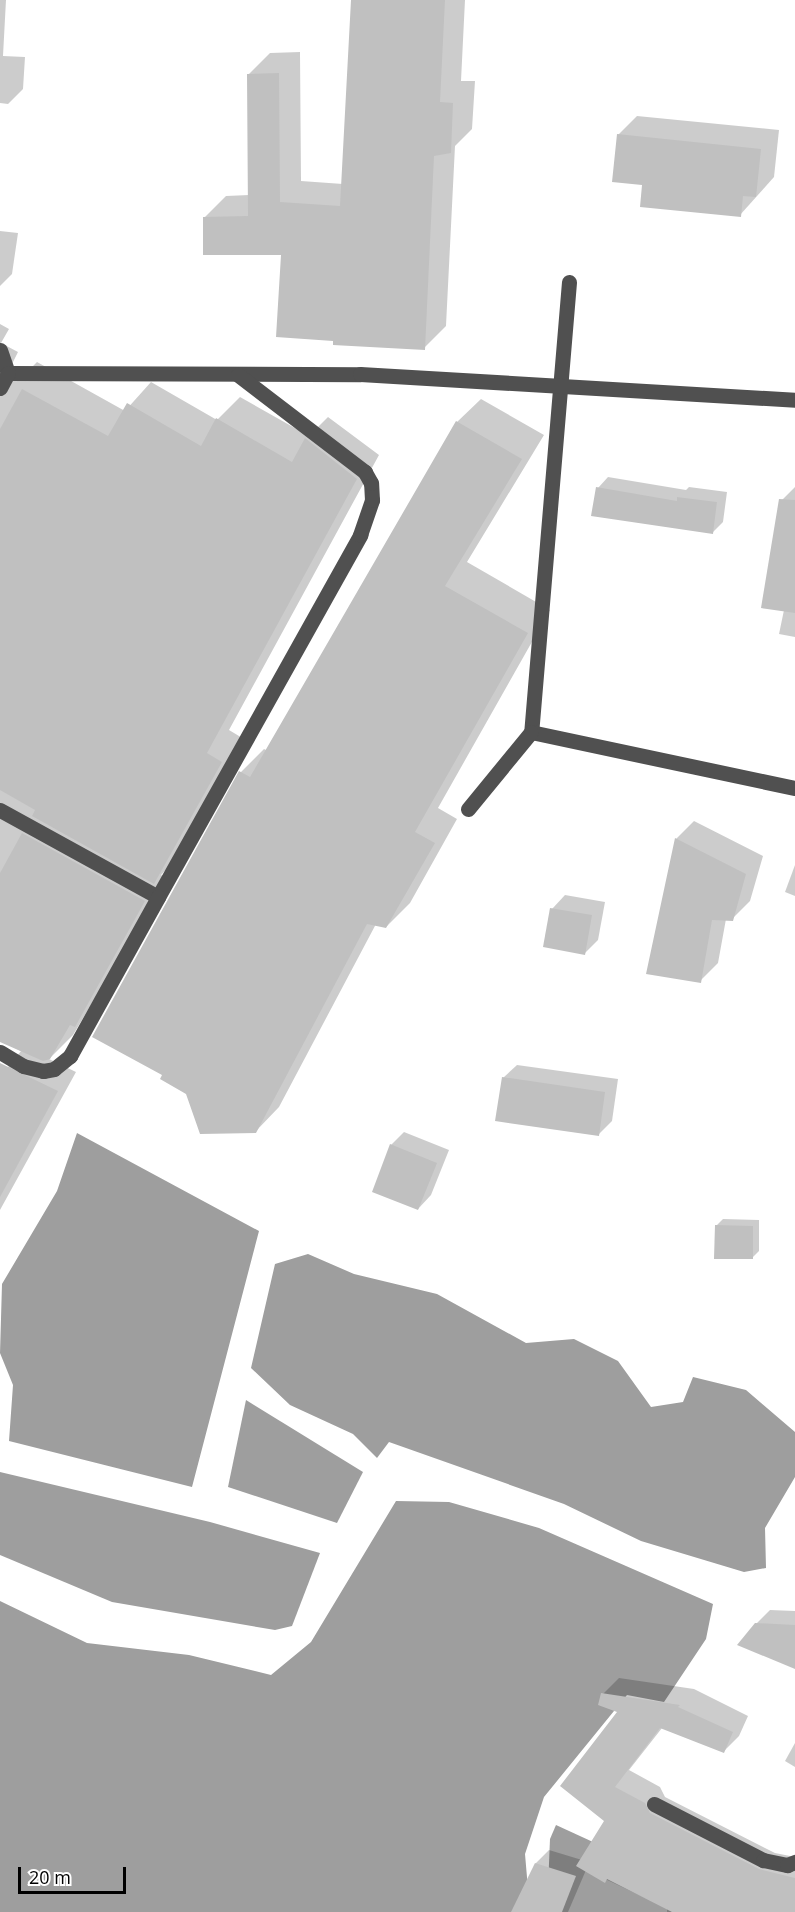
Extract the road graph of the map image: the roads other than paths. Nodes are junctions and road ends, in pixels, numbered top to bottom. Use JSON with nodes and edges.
{"nodes":[{"id":1,"x":568,"y":282,"type":"dead end"},
{"id":2,"x":0,"y":350,"type":"edge"},
{"id":3,"x":8,"y":373,"type":"junction"},
{"id":4,"x":238,"y":375,"type":"junction"},
{"id":5,"x":560,"y":383,"type":"junction"},
{"id":6,"x":0,"y":388,"type":"edge"},
{"id":7,"x":795,"y":400,"type":"edge"},
{"id":8,"x":531,"y":732,"type":"junction"},
{"id":9,"x":795,"y":788,"type":"edge"},
{"id":10,"x":468,"y":808,"type":"dead end"},
{"id":11,"x":0,"y":810,"type":"edge"},
{"id":12,"x":158,"y":897,"type":"junction"},
{"id":13,"x":0,"y":1052,"type":"edge"},
{"id":14,"x":654,"y":1804,"type":"dead end"},
{"id":15,"x":795,"y":1862,"type":"edge"}],
"edges":[{"from":1,"to":5,"type":"street"},
{"from":2,"to":3,"type":"street"},
{"from":3,"to":4,"type":"street"},
{"from":3,"to":6,"type":"street"},
{"from":4,"to":5,"type":"street"},
{"from":4,"to":12,"type":"street"},
{"from":5,"to":7,"type":"street"},
{"from":5,"to":8,"type":"street"},
{"from":8,"to":9,"type":"street"},
{"from":8,"to":10,"type":"street"},
{"from":11,"to":12,"type":"street"},
{"from":12,"to":13,"type":"street"},
{"from":14,"to":15,"type":"street"}]}
